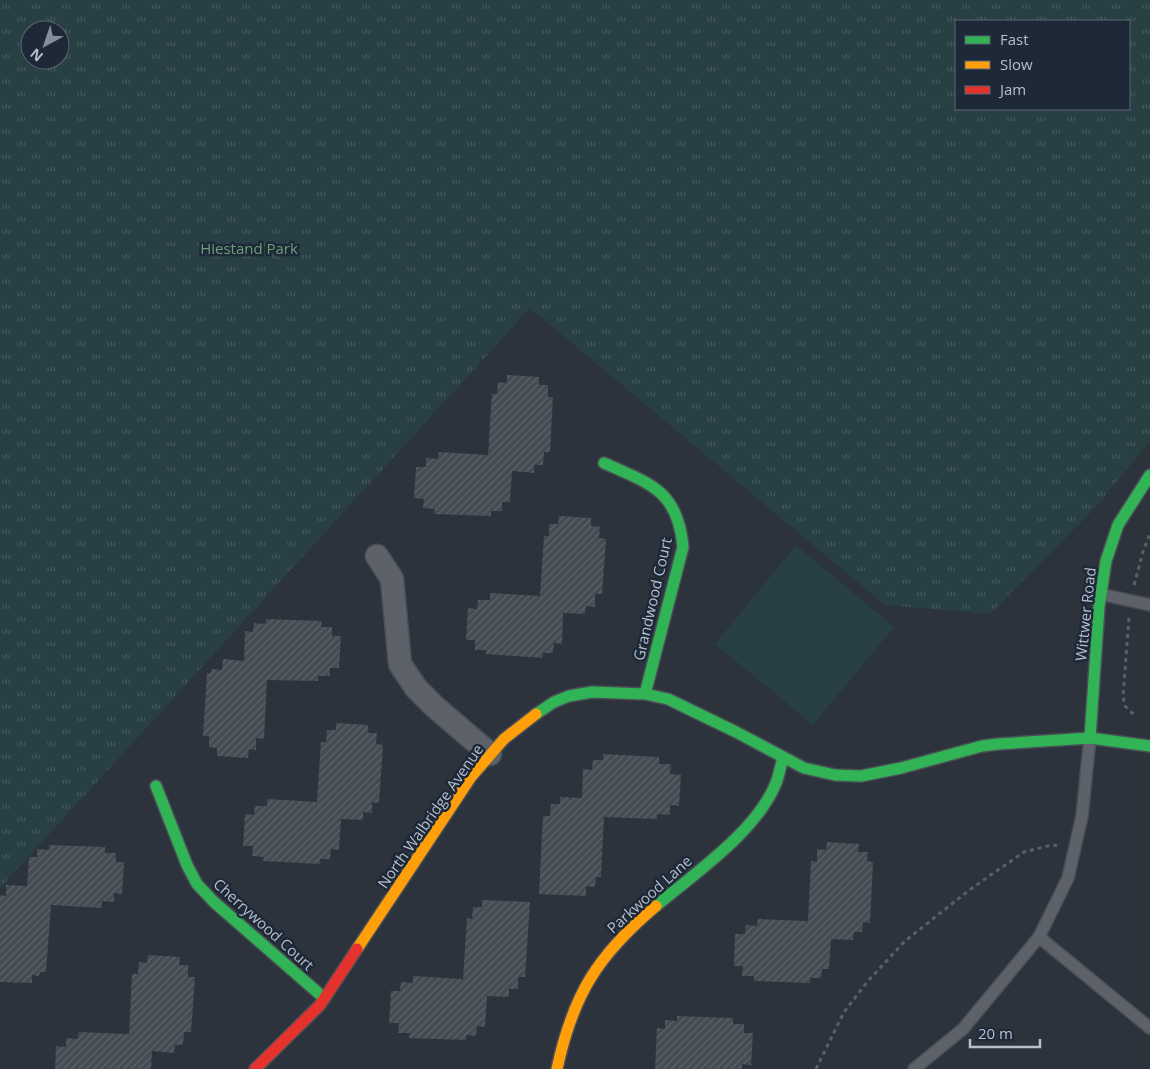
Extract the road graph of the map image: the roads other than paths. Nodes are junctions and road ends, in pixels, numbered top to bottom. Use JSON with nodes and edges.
{"nodes":[{"id":1,"x":604,"y":462,"type":"dead end"},
{"id":2,"x":1150,"y":475,"type":"edge"},
{"id":3,"x":376,"y":556,"type":"dead end"},
{"id":4,"x":1100,"y":594,"type":"junction"},
{"id":5,"x":1150,"y":605,"type":"edge"},
{"id":6,"x":645,"y":694,"type":"junction"},
{"id":7,"x":1090,"y":738,"type":"junction"},
{"id":8,"x":1150,"y":746,"type":"edge"},
{"id":9,"x":490,"y":754,"type":"junction"},
{"id":10,"x":783,"y":757,"type":"junction"},
{"id":11,"x":156,"y":786,"type":"dead end"},
{"id":12,"x":1039,"y":936,"type":"junction"},
{"id":13,"x":324,"y":998,"type":"junction"},
{"id":14,"x":1150,"y":1028,"type":"edge"},
{"id":15,"x":255,"y":1069,"type":"edge"},
{"id":16,"x":557,"y":1069,"type":"edge"},
{"id":17,"x":914,"y":1069,"type":"edge"}],
"edges":[{"from":1,"to":6,"type":"street","name":"Grandwood Court"},
{"from":2,"to":4,"type":"street","name":"Wittwer Road"},
{"from":3,"to":9,"type":"street"},
{"from":4,"to":5,"type":"lane"},
{"from":4,"to":7,"type":"street","name":"Wittwer Road"},
{"from":6,"to":9,"type":"street","name":"North Walbridge Avenue"},
{"from":6,"to":10,"type":"street","name":"North Walbridge Avenue"},
{"from":7,"to":8,"type":"street","name":"North Walbridge Avenue"},
{"from":7,"to":10,"type":"street","name":"North Walbridge Avenue"},
{"from":7,"to":12,"type":"lane"},
{"from":9,"to":13,"type":"street","name":"North Walbridge Avenue"},
{"from":10,"to":16,"type":"street","name":"Parkwood Lane"},
{"from":11,"to":13,"type":"street","name":"Cherrywood Court"},
{"from":12,"to":14,"type":"lane"},
{"from":12,"to":17,"type":"lane"},
{"from":13,"to":15,"type":"street","name":"North Walbridge Avenue"}]}
